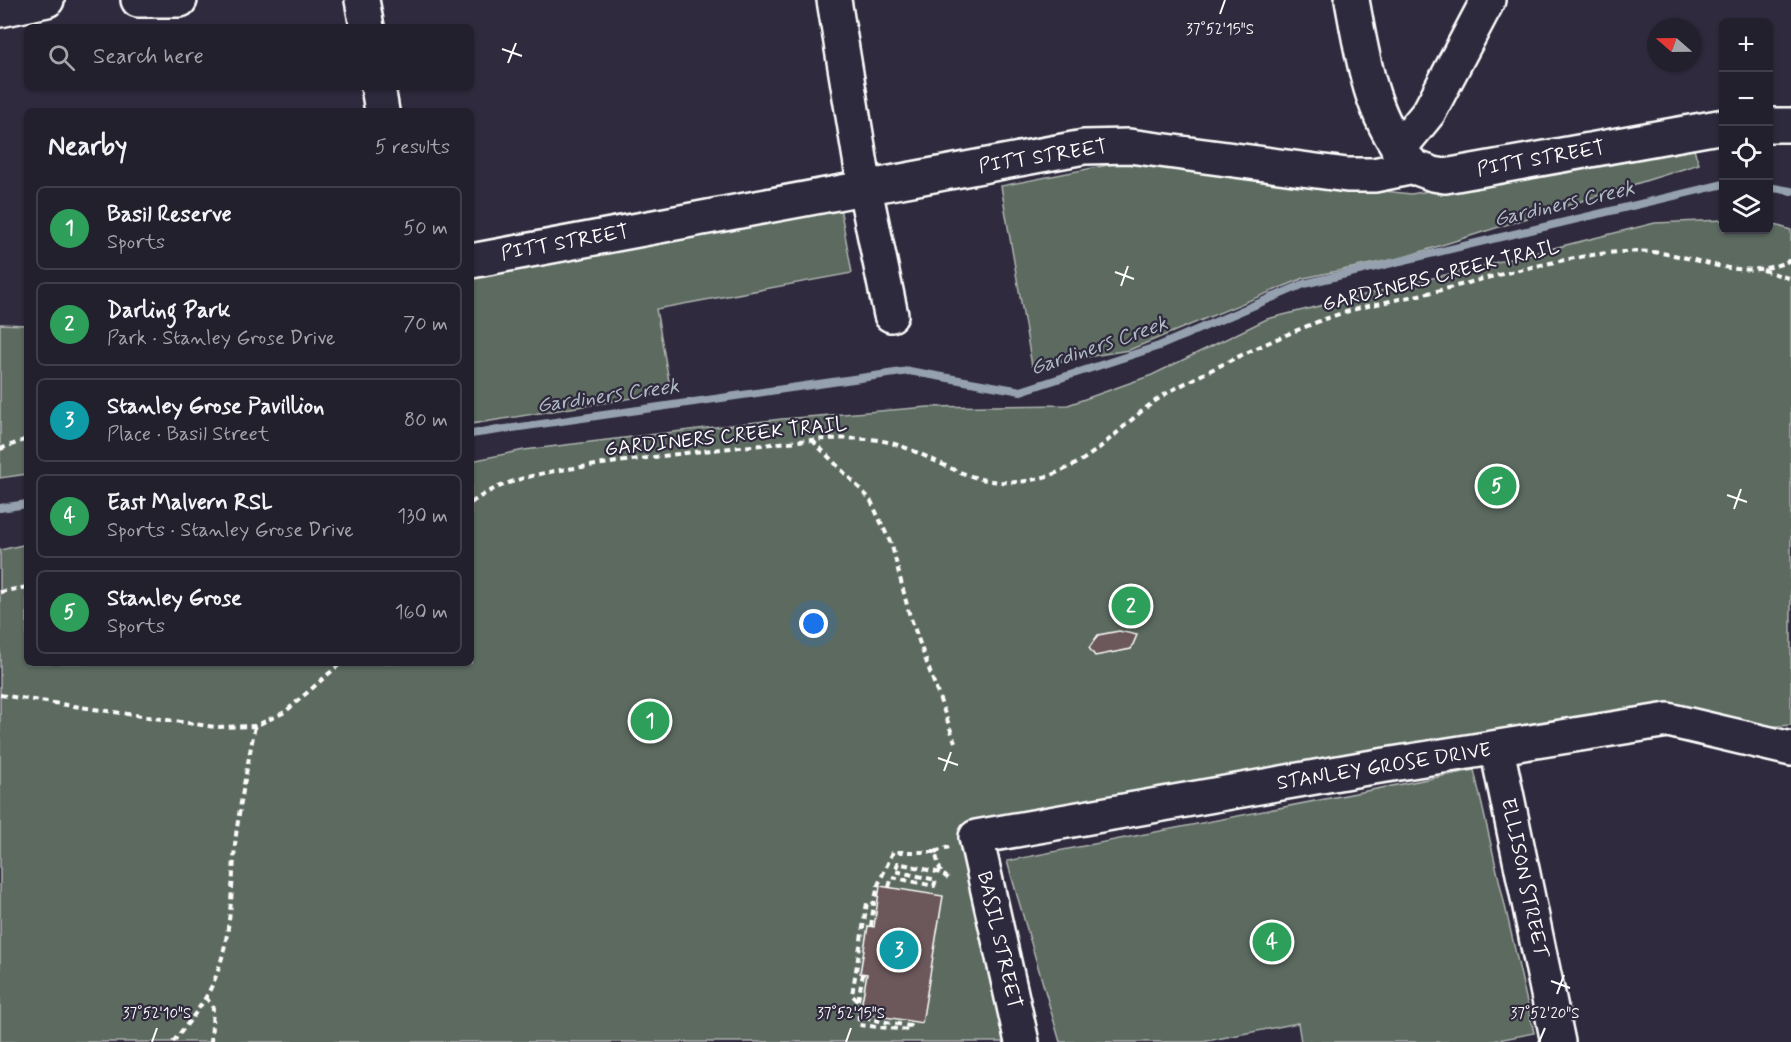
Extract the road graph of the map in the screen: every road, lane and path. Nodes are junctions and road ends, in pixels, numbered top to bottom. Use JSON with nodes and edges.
{"nodes":[{"id":1,"x":47,"y":0,"type":"edge"},
{"id":2,"x":138,"y":0,"type":"edge"},
{"id":3,"x":180,"y":0,"type":"edge"},
{"id":4,"x":362,"y":0,"type":"edge"},
{"id":5,"x":834,"y":0,"type":"edge"},
{"id":6,"x":1352,"y":0,"type":"edge"},
{"id":7,"x":1488,"y":0,"type":"edge"},
{"id":8,"x":0,"y":10,"type":"edge"},
{"id":9,"x":366,"y":24,"type":"edge"},
{"id":10,"x":378,"y":90,"type":"edge"},
{"id":11,"x":382,"y":108,"type":"edge"},
{"id":12,"x":1773,"y":125,"type":"edge"},
{"id":13,"x":1791,"y":125,"type":"edge"},
{"id":14,"x":1719,"y":127,"type":"edge"},
{"id":15,"x":1406,"y":158,"type":"junction"},
{"id":16,"x":866,"y":189,"type":"junction"},
{"id":17,"x":474,"y":260,"type":"edge"},
{"id":18,"x":1791,"y":260,"type":"edge"},
{"id":19,"x":1762,"y":270,"type":"junction"},
{"id":20,"x":1791,"y":279,"type":"edge"},
{"id":21,"x":891,"y":315,"type":"dead end"},
{"id":22,"x":24,"y":440,"type":"edge"},
{"id":23,"x":812,"y":440,"type":"junction"},
{"id":24,"x":0,"y":449,"type":"edge"},
{"id":25,"x":474,"y":501,"type":"edge"},
{"id":26,"x":24,"y":588,"type":"edge"},
{"id":27,"x":0,"y":592,"type":"edge"},
{"id":28,"x":338,"y":666,"type":"edge"},
{"id":29,"x":0,"y":695,"type":"edge"},
{"id":30,"x":255,"y":726,"type":"junction"},
{"id":31,"x":955,"y":742,"type":"dead end"},
{"id":32,"x":1497,"y":749,"type":"junction"},
{"id":33,"x":1791,"y":749,"type":"edge"},
{"id":34,"x":976,"y":837,"type":"joint"},
{"id":35,"x":941,"y":873,"type":"junction"},
{"id":36,"x":952,"y":881,"type":"dead end"},
{"id":37,"x":890,"y":887,"type":"dead end"},
{"id":38,"x":874,"y":904,"type":"junction"},
{"id":39,"x":871,"y":926,"type":"dead end"},
{"id":40,"x":863,"y":974,"type":"dead end"},
{"id":41,"x":206,"y":997,"type":"junction"},
{"id":42,"x":858,"y":1001,"type":"junction"},
{"id":43,"x":868,"y":1014,"type":"dead end"},
{"id":44,"x":173,"y":1042,"type":"edge"},
{"id":45,"x":211,"y":1042,"type":"edge"},
{"id":46,"x":1022,"y":1042,"type":"edge"},
{"id":47,"x":1558,"y":1042,"type":"edge"}],
"edges":[{"from":1,"to":8,"type":"street"},
{"from":2,"to":3,"type":"street"},
{"from":4,"to":9,"type":"street"},
{"from":5,"to":16,"type":"street"},
{"from":6,"to":15,"type":"street"},
{"from":7,"to":15,"type":"street"},
{"from":10,"to":11,"type":"street"},
{"from":12,"to":13,"type":"street"},
{"from":14,"to":15,"type":"street","name":"PITT STREET"},
{"from":15,"to":16,"type":"street","name":"PITT STREET"},
{"from":16,"to":17,"type":"street","name":"PITT STREET"},
{"from":16,"to":21,"type":"street"},
{"from":18,"to":19,"type":"path","name":"GARDINERS CREEK TRAIL"},
{"from":19,"to":20,"type":"path"},
{"from":19,"to":23,"type":"path","name":"GARDINERS CREEK TRAIL"},
{"from":22,"to":24,"type":"path"},
{"from":23,"to":25,"type":"path","name":"GARDINERS CREEK TRAIL"},
{"from":23,"to":31,"type":"path"},
{"from":26,"to":27,"type":"path"},
{"from":28,"to":30,"type":"path"},
{"from":29,"to":30,"type":"path"},
{"from":30,"to":41,"type":"path"},
{"from":32,"to":33,"type":"street","name":"STANLEY GROSE DRIVE"},
{"from":32,"to":34,"type":"street","name":"STANLEY GROSE DRIVE"},
{"from":32,"to":47,"type":"street","name":"ELLISON STREET"},
{"from":34,"to":46,"type":"street","name":"BASIL STREET"},
{"from":35,"to":36,"type":"path"},
{"from":35,"to":37,"type":"path"},
{"from":35,"to":38,"type":"path"},
{"from":38,"to":39,"type":"path"},
{"from":38,"to":42,"type":"path"},
{"from":40,"to":42,"type":"path"},
{"from":41,"to":44,"type":"path"},
{"from":41,"to":45,"type":"path"},
{"from":42,"to":43,"type":"path"}]}
